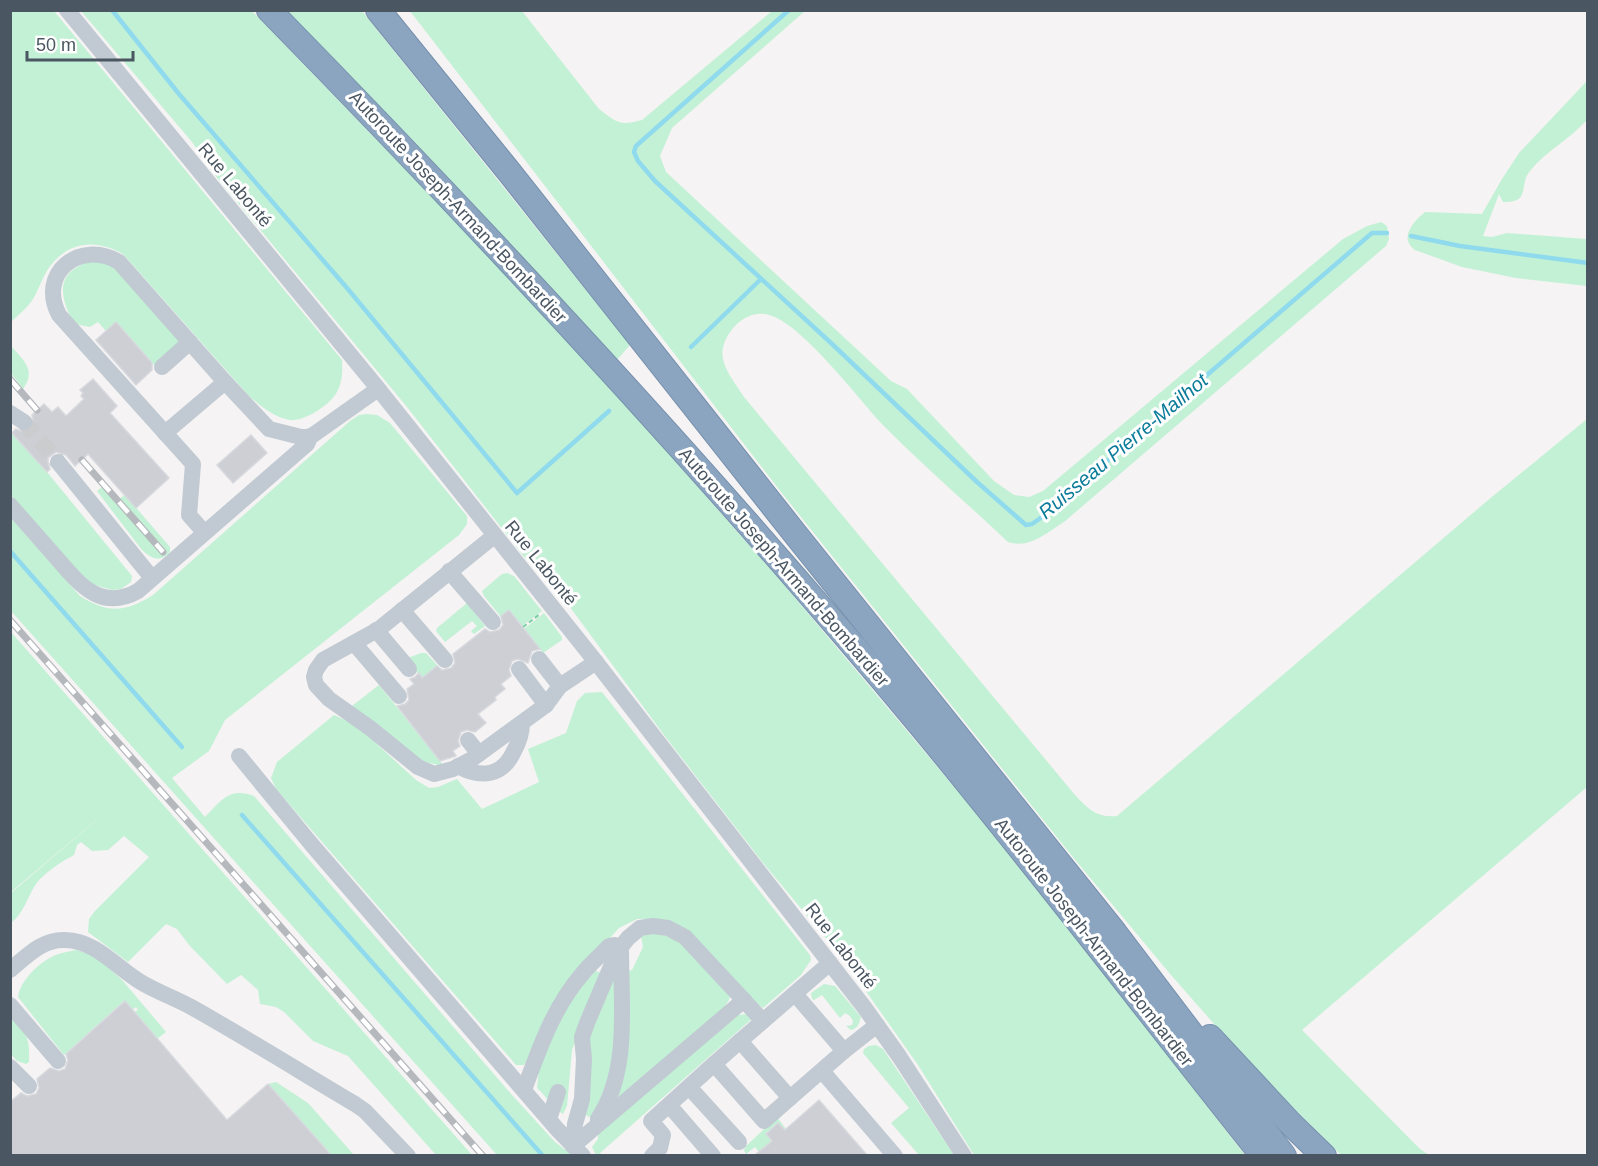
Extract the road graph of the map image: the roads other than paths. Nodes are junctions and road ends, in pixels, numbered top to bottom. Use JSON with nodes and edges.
{"nodes":[{"id":1,"x":67,"y":10,"type":"edge"},
{"id":2,"x":269,"y":10,"type":"edge"},
{"id":3,"x":378,"y":10,"type":"edge"},
{"id":4,"x":392,"y":10,"type":"edge"},
{"id":5,"x":442,"y":88,"type":"junction"},
{"id":6,"x":190,"y":342,"type":"junction"},
{"id":7,"x":162,"y":367,"type":"dead end"},
{"id":8,"x":225,"y":382,"type":"junction"},
{"id":9,"x":378,"y":389,"type":"junction"},
{"id":10,"x":165,"y":433,"type":"junction"},
{"id":11,"x":310,"y":437,"type":"junction"},
{"id":12,"x":58,"y":462,"type":"tunnel mouth"},
{"id":13,"x":10,"y":505,"type":"edge"},
{"id":14,"x":204,"y":532,"type":"junction"},
{"id":15,"x":494,"y":536,"type":"junction"},
{"id":16,"x":449,"y":571,"type":"junction"},
{"id":17,"x":152,"y":579,"type":"junction"},
{"id":18,"x":402,"y":610,"type":"junction"},
{"id":19,"x":493,"y":622,"type":"dead end"},
{"id":20,"x":376,"y":630,"type":"junction"},
{"id":21,"x":354,"y":643,"type":"junction"},
{"id":22,"x":539,"y":659,"type":"dead end"},
{"id":23,"x":445,"y":660,"type":"dead end"},
{"id":24,"x":596,"y":662,"type":"junction"},
{"id":25,"x":409,"y":669,"type":"dead end"},
{"id":26,"x":519,"y":669,"type":"dead end"},
{"id":27,"x":560,"y":686,"type":"junction"},
{"id":28,"x":399,"y":696,"type":"dead end"},
{"id":29,"x":546,"y":705,"type":"junction"},
{"id":30,"x":522,"y":723,"type":"junction"},
{"id":31,"x":468,"y":740,"type":"dead end"},
{"id":32,"x":479,"y":754,"type":"junction"},
{"id":33,"x":239,"y":756,"type":"dead end"},
{"id":34,"x":458,"y":766,"type":"junction"},
{"id":35,"x":1115,"y":933,"type":"junction"},
{"id":36,"x":621,"y":947,"type":"junction"},
{"id":37,"x":830,"y":963,"type":"junction"},
{"id":38,"x":10,"y":970,"type":"edge"},
{"id":39,"x":795,"y":994,"type":"junction"},
{"id":40,"x":744,"y":1000,"type":"junction"},
{"id":41,"x":10,"y":1005,"type":"edge"},
{"id":42,"x":763,"y":1021,"type":"junction"},
{"id":43,"x":877,"y":1025,"type":"junction"},
{"id":44,"x":740,"y":1041,"type":"junction"},
{"id":45,"x":844,"y":1051,"type":"junction"},
{"id":46,"x":58,"y":1060,"type":"dead end"},
{"id":47,"x":714,"y":1064,"type":"junction"},
{"id":48,"x":10,"y":1066,"type":"edge"},
{"id":49,"x":822,"y":1071,"type":"junction"},
{"id":50,"x":29,"y":1086,"type":"dead end"},
{"id":51,"x":690,"y":1087,"type":"junction"},
{"id":52,"x":524,"y":1090,"type":"junction"},
{"id":53,"x":558,"y":1092,"type":"dead end"},
{"id":54,"x":790,"y":1098,"type":"junction"},
{"id":55,"x":669,"y":1105,"type":"junction"},
{"id":56,"x":549,"y":1119,"type":"junction"},
{"id":57,"x":591,"y":1131,"type":"junction"},
{"id":58,"x":739,"y":1142,"type":"dead end"},
{"id":59,"x":578,"y":1151,"type":"edge"},
{"id":60,"x":408,"y":1155,"type":"edge"},
{"id":61,"x":652,"y":1155,"type":"edge"},
{"id":62,"x":713,"y":1155,"type":"edge"},
{"id":63,"x":895,"y":1155,"type":"edge"},
{"id":64,"x":964,"y":1155,"type":"edge"},
{"id":65,"x":1263,"y":1155,"type":"edge"},
{"id":66,"x":1284,"y":1155,"type":"edge"},
{"id":67,"x":1324,"y":1155,"type":"edge"}],
"edges":[{"from":1,"to":9,"type":"street","name":"Rue Labonté"},
{"from":2,"to":65,"type":"highway","name":"Autoroute Joseph-Armand-Bombardier"},
{"from":3,"to":5,"type":"highway","name":"Autoroute Joseph-Armand-Bombardier"},
{"from":4,"to":5,"type":"street"},
{"from":5,"to":35,"type":"highway","name":"Autoroute Joseph-Armand-Bombardier"},
{"from":6,"to":7,"type":"street"},
{"from":6,"to":8,"type":"street"},
{"from":6,"to":10,"type":"street"},
{"from":8,"to":10,"type":"street"},
{"from":8,"to":11,"type":"street"},
{"from":9,"to":11,"type":"street"},
{"from":9,"to":15,"type":"street","name":"Rue Labonté"},
{"from":10,"to":14,"type":"street"},
{"from":11,"to":14,"type":"street"},
{"from":12,"to":17,"type":"street"},
{"from":13,"to":17,"type":"street"},
{"from":14,"to":17,"type":"street"},
{"from":15,"to":16,"type":"street"},
{"from":15,"to":24,"type":"street","name":"Rue Labonté"},
{"from":16,"to":18,"type":"street"},
{"from":16,"to":19,"type":"street"},
{"from":18,"to":20,"type":"street"},
{"from":18,"to":23,"type":"street"},
{"from":20,"to":21,"type":"street"},
{"from":20,"to":25,"type":"street"},
{"from":21,"to":28,"type":"street"},
{"from":21,"to":34,"type":"street"},
{"from":22,"to":27,"type":"street"},
{"from":24,"to":27,"type":"street"},
{"from":24,"to":37,"type":"street","name":"Rue Labonté"},
{"from":26,"to":29,"type":"street"},
{"from":27,"to":29,"type":"street"},
{"from":29,"to":30,"type":"street"},
{"from":30,"to":32,"type":"street"},
{"from":30,"to":34,"type":"street"},
{"from":31,"to":32,"type":"street"},
{"from":32,"to":34,"type":"street"},
{"from":33,"to":52,"type":"street"},
{"from":35,"to":66,"type":"highway"},
{"from":35,"to":67,"type":"highway"},
{"from":36,"to":40,"type":"street"},
{"from":36,"to":52,"type":"street"},
{"from":36,"to":57,"type":"street"},
{"from":36,"to":59,"type":"street"},
{"from":37,"to":39,"type":"street"},
{"from":37,"to":43,"type":"street","name":"Rue Labonté"},
{"from":38,"to":60,"type":"street"},
{"from":39,"to":42,"type":"street"},
{"from":39,"to":45,"type":"street"},
{"from":40,"to":42,"type":"street"},
{"from":40,"to":57,"type":"street"},
{"from":41,"to":46,"type":"street"},
{"from":42,"to":44,"type":"street"},
{"from":43,"to":45,"type":"street"},
{"from":43,"to":64,"type":"street","name":"Rue Labonté"},
{"from":44,"to":47,"type":"street"},
{"from":44,"to":54,"type":"street"},
{"from":45,"to":49,"type":"street"},
{"from":47,"to":51,"type":"street"},
{"from":47,"to":54,"type":"street"},
{"from":48,"to":50,"type":"street"},
{"from":49,"to":54,"type":"street"},
{"from":49,"to":63,"type":"street"},
{"from":51,"to":55,"type":"street"},
{"from":51,"to":58,"type":"street"},
{"from":52,"to":56,"type":"street"},
{"from":53,"to":56,"type":"street"},
{"from":55,"to":61,"type":"street"},
{"from":55,"to":62,"type":"street"},
{"from":56,"to":59,"type":"street"},
{"from":57,"to":59,"type":"street"}]}
